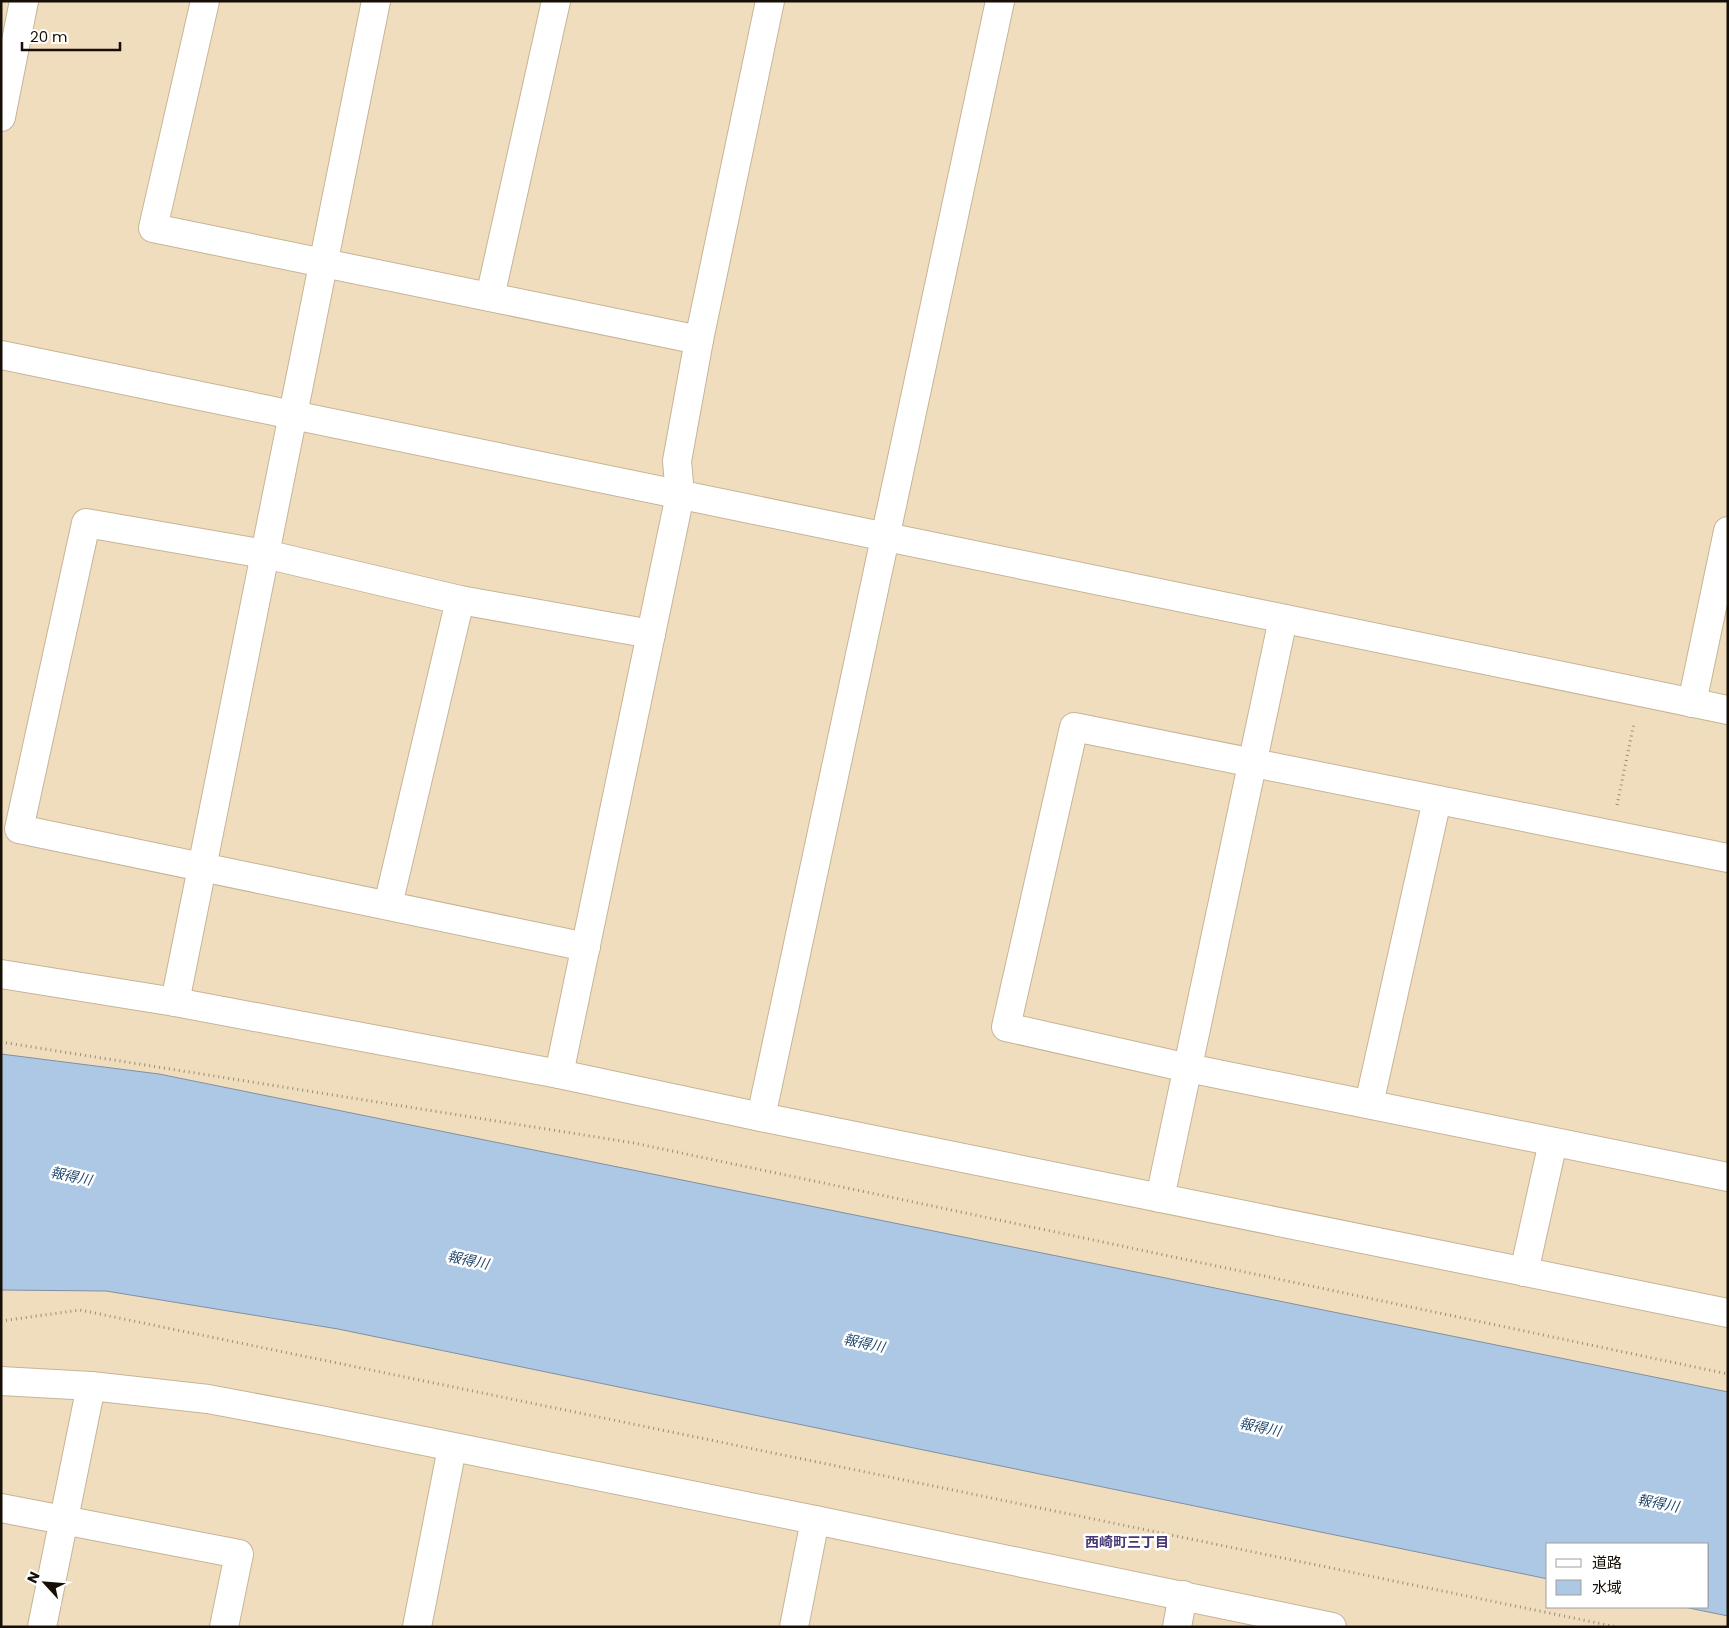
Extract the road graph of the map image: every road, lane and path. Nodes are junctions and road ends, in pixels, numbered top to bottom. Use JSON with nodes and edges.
{"nodes":[{"id":1,"x":24,"y":1,"type":"edge"},
{"id":2,"x":205,"y":1,"type":"edge"},
{"id":3,"x":376,"y":1,"type":"edge"},
{"id":4,"x":556,"y":1,"type":"edge"},
{"id":5,"x":770,"y":1,"type":"edge"},
{"id":6,"x":1000,"y":1,"type":"edge"},
{"id":7,"x":1,"y":117,"type":"edge"},
{"id":8,"x":324,"y":264,"type":"junction"},
{"id":9,"x":490,"y":297,"type":"junction"},
{"id":10,"x":699,"y":340,"type":"junction"},
{"id":11,"x":1,"y":355,"type":"edge"},
{"id":12,"x":293,"y":415,"type":"junction"},
{"id":13,"x":680,"y":495,"type":"junction"},
{"id":14,"x":1728,"y":531,"type":"edge"},
{"id":15,"x":885,"y":537,"type":"junction"},
{"id":16,"x":265,"y":554,"type":"junction"},
{"id":17,"x":460,"y":600,"type":"junction"},
{"id":18,"x":1283,"y":619,"type":"junction"},
{"id":19,"x":650,"y":634,"type":"junction"},
{"id":20,"x":1692,"y":703,"type":"junction"},
{"id":21,"x":1728,"y":710,"type":"edge"},
{"id":22,"x":1635,"y":721,"type":"dead end"},
{"id":23,"x":1253,"y":763,"type":"junction"},
{"id":24,"x":1437,"y":800,"type":"junction"},
{"id":25,"x":1611,"y":835,"type":"junction"},
{"id":26,"x":1728,"y":858,"type":"edge"},
{"id":27,"x":202,"y":866,"type":"junction"},
{"id":28,"x":388,"y":905,"type":"junction"},
{"id":29,"x":586,"y":947,"type":"junction"},
{"id":30,"x":1,"y":974,"type":"edge"},
{"id":31,"x":175,"y":1002,"type":"junction"},
{"id":32,"x":1,"y":1042,"type":"edge"},
{"id":33,"x":1188,"y":1068,"type":"junction"},
{"id":34,"x":559,"y":1074,"type":"junction"},
{"id":35,"x":1369,"y":1104,"type":"junction"},
{"id":36,"x":761,"y":1117,"type":"junction"},
{"id":37,"x":1553,"y":1142,"type":"junction"},
{"id":38,"x":1728,"y":1177,"type":"edge"},
{"id":39,"x":1160,"y":1198,"type":"junction"},
{"id":40,"x":1524,"y":1272,"type":"junction"},
{"id":41,"x":1728,"y":1313,"type":"edge"},
{"id":42,"x":1,"y":1321,"type":"edge"},
{"id":43,"x":1728,"y":1374,"type":"edge"},
{"id":44,"x":1,"y":1381,"type":"edge"},
{"id":45,"x":91,"y":1386,"type":"junction"},
{"id":46,"x":452,"y":1448,"type":"junction"},
{"id":47,"x":1,"y":1508,"type":"edge"},
{"id":48,"x":63,"y":1520,"type":"junction"},
{"id":49,"x":815,"y":1520,"type":"junction"},
{"id":50,"x":1183,"y":1595,"type":"junction"},
{"id":51,"x":42,"y":1627,"type":"edge"},
{"id":52,"x":224,"y":1627,"type":"edge"},
{"id":53,"x":417,"y":1627,"type":"edge"},
{"id":54,"x":794,"y":1627,"type":"edge"},
{"id":55,"x":1177,"y":1627,"type":"edge"},
{"id":56,"x":1332,"y":1627,"type":"edge"},
{"id":57,"x":1617,"y":1627,"type":"edge"}],
"edges":[{"from":1,"to":7,"type":"street"},
{"from":2,"to":8,"type":"street"},
{"from":3,"to":8,"type":"street"},
{"from":4,"to":9,"type":"street"},
{"from":5,"to":10,"type":"street"},
{"from":6,"to":15,"type":"street"},
{"from":8,"to":9,"type":"street"},
{"from":8,"to":12,"type":"street"},
{"from":9,"to":10,"type":"street"},
{"from":10,"to":13,"type":"street"},
{"from":11,"to":12,"type":"street"},
{"from":12,"to":13,"type":"street"},
{"from":12,"to":16,"type":"street"},
{"from":13,"to":15,"type":"street"},
{"from":13,"to":19,"type":"street"},
{"from":14,"to":20,"type":"street"},
{"from":15,"to":18,"type":"street"},
{"from":15,"to":36,"type":"street"},
{"from":16,"to":17,"type":"street"},
{"from":16,"to":27,"type":"street"},
{"from":16,"to":27,"type":"street"},
{"from":17,"to":19,"type":"street"},
{"from":17,"to":28,"type":"street"},
{"from":18,"to":20,"type":"street"},
{"from":18,"to":23,"type":"street"},
{"from":19,"to":29,"type":"street"},
{"from":20,"to":21,"type":"street"},
{"from":22,"to":25,"type":"path"},
{"from":23,"to":24,"type":"street"},
{"from":23,"to":33,"type":"street"},
{"from":23,"to":33,"type":"street"},
{"from":24,"to":25,"type":"street"},
{"from":24,"to":35,"type":"street"},
{"from":25,"to":26,"type":"street"},
{"from":27,"to":28,"type":"street"},
{"from":27,"to":31,"type":"street"},
{"from":28,"to":29,"type":"street"},
{"from":29,"to":34,"type":"street"},
{"from":30,"to":31,"type":"street"},
{"from":31,"to":34,"type":"street"},
{"from":32,"to":43,"type":"path"},
{"from":33,"to":35,"type":"street"},
{"from":33,"to":39,"type":"street"},
{"from":34,"to":36,"type":"street"},
{"from":35,"to":37,"type":"street"},
{"from":36,"to":39,"type":"street"},
{"from":37,"to":38,"type":"street"},
{"from":37,"to":40,"type":"street"},
{"from":39,"to":40,"type":"street"},
{"from":40,"to":41,"type":"street"},
{"from":42,"to":57,"type":"path"},
{"from":44,"to":45,"type":"street"},
{"from":45,"to":46,"type":"street"},
{"from":45,"to":48,"type":"street"},
{"from":46,"to":49,"type":"street"},
{"from":46,"to":53,"type":"street"},
{"from":47,"to":48,"type":"street"},
{"from":48,"to":51,"type":"street"},
{"from":48,"to":52,"type":"street"},
{"from":49,"to":50,"type":"street"},
{"from":49,"to":54,"type":"street"},
{"from":50,"to":55,"type":"street"},
{"from":50,"to":56,"type":"street"}]}
